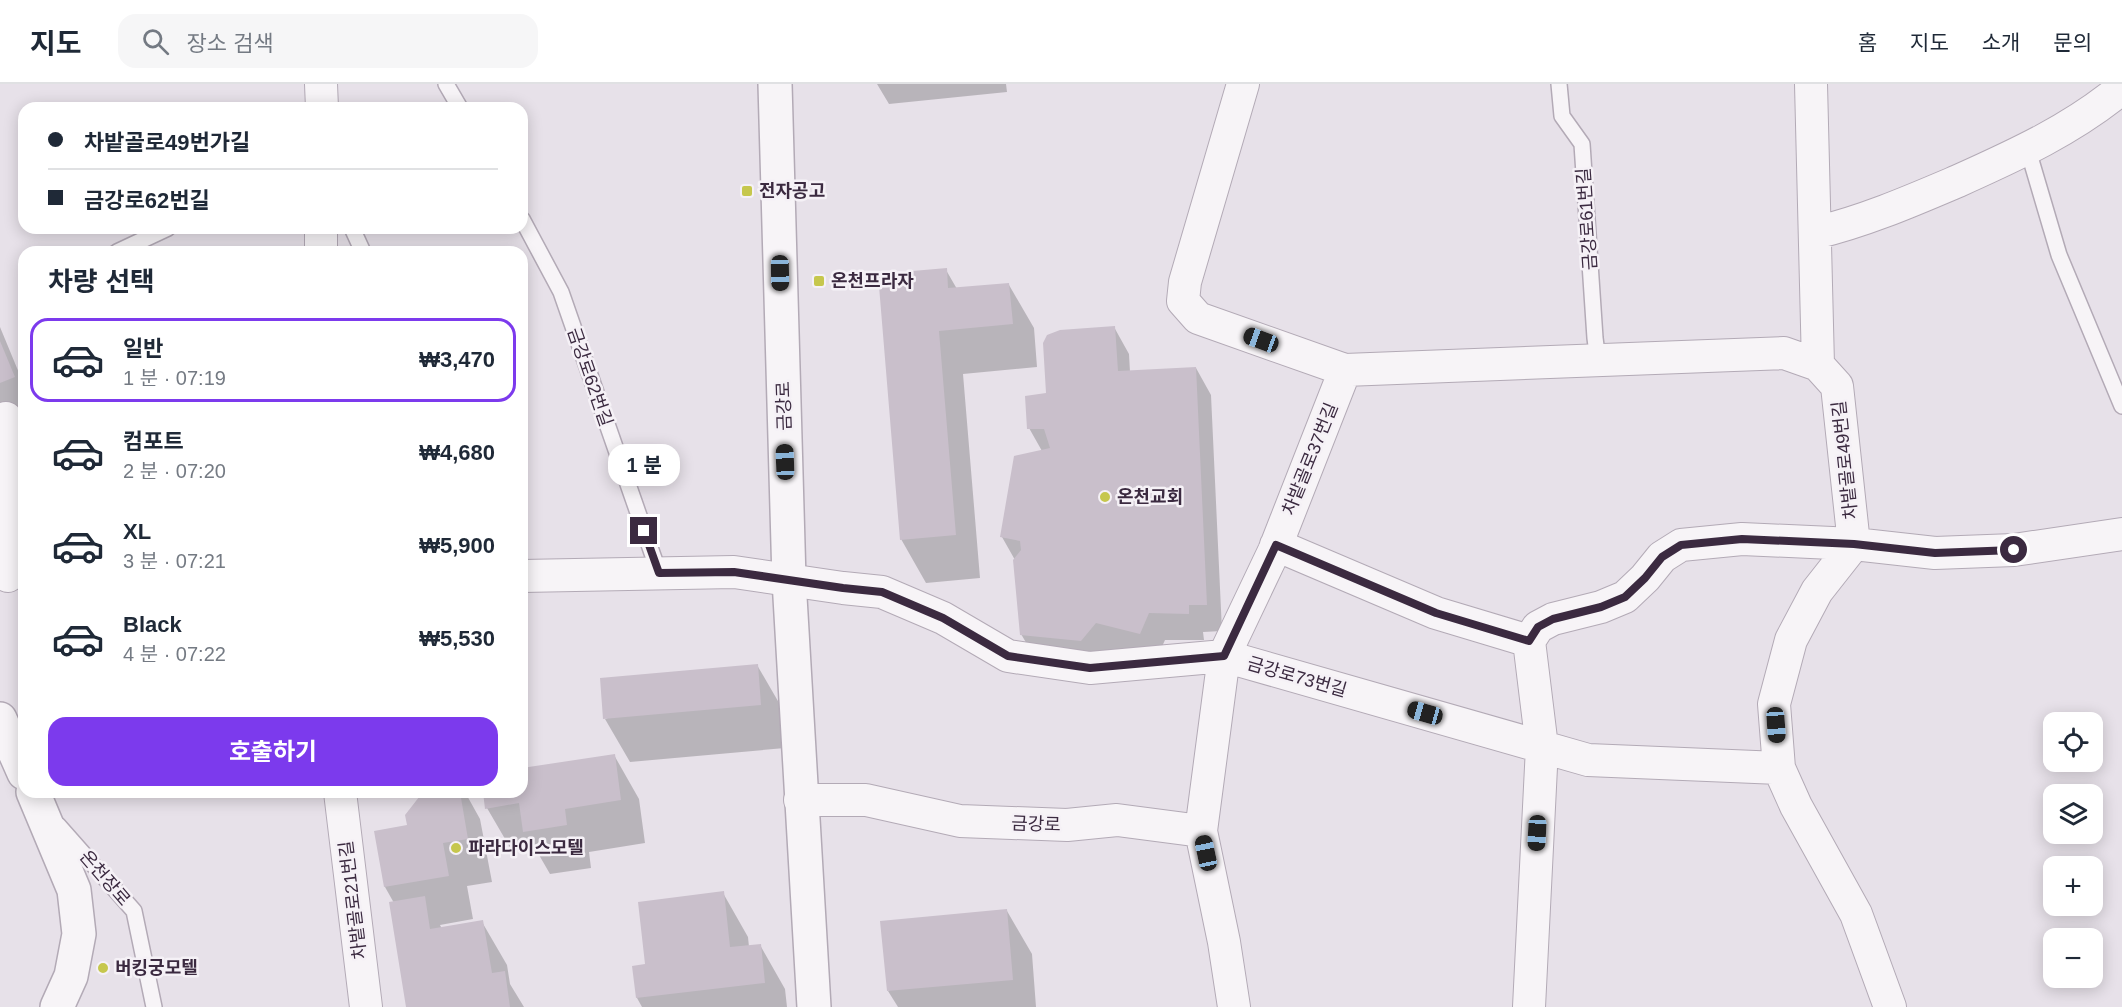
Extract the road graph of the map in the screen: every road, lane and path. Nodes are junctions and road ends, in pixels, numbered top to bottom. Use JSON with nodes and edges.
{"nodes":[{"id":1,"x":321,"y":84,"type":"edge"},
{"id":2,"x":446,"y":84,"type":"edge"},
{"id":3,"x":775,"y":84,"type":"edge"},
{"id":4,"x":1243,"y":84,"type":"edge"},
{"id":5,"x":1559,"y":84,"type":"edge"},
{"id":6,"x":1811,"y":84,"type":"edge"},
{"id":7,"x":2122,"y":88,"type":"edge"},
{"id":8,"x":321,"y":102,"type":"edge"},
{"id":9,"x":456,"y":102,"type":"edge"},
{"id":10,"x":2028,"y":150,"type":"junction"},
{"id":11,"x":528,"y":230,"type":"edge"},
{"id":12,"x":1815,"y":233,"type":"junction"},
{"id":13,"x":155,"y":234,"type":"edge"},
{"id":14,"x":130,"y":246,"type":"edge"},
{"id":15,"x":1599,"y":361,"type":"junction"},
{"id":16,"x":1818,"y":365,"type":"junction"},
{"id":17,"x":1345,"y":370,"type":"junction"},
{"id":18,"x":2122,"y":406,"type":"edge"},
{"id":19,"x":15,"y":417,"type":"edge"},
{"id":20,"x":2122,"y":534,"type":"edge"},
{"id":21,"x":1854,"y":544,"type":"junction"},
{"id":22,"x":1276,"y":545,"type":"junction"},
{"id":23,"x":659,"y":573,"type":"junction"},
{"id":24,"x":11,"y":576,"type":"edge"},
{"id":25,"x":528,"y":576,"type":"edge"},
{"id":26,"x":789,"y":580,"type":"junction"},
{"id":27,"x":1529,"y":641,"type":"junction"},
{"id":28,"x":1224,"y":656,"type":"junction"},
{"id":29,"x":0,"y":719,"type":"edge"},
{"id":30,"x":1542,"y":747,"type":"junction"},
{"id":31,"x":18,"y":759,"type":"edge"},
{"id":32,"x":1779,"y":768,"type":"junction"},
{"id":33,"x":35,"y":798,"type":"edge"},
{"id":34,"x":39,"y":798,"type":"edge"},
{"id":35,"x":341,"y":798,"type":"edge"},
{"id":36,"x":800,"y":800,"type":"junction"},
{"id":37,"x":1201,"y":831,"type":"junction"},
{"id":38,"x":57,"y":1007,"type":"edge"},
{"id":39,"x":154,"y":1007,"type":"edge"},
{"id":40,"x":366,"y":1007,"type":"edge"},
{"id":41,"x":814,"y":1007,"type":"edge"},
{"id":42,"x":1234,"y":1007,"type":"edge"},
{"id":43,"x":1529,"y":1007,"type":"edge"},
{"id":44,"x":1890,"y":1007,"type":"edge"}],
"edges":[{"from":1,"to":8,"type":"street"},
{"from":2,"to":9,"type":"lane"},
{"from":3,"to":26,"type":"street","name":"금강로"},
{"from":4,"to":17,"type":"street"},
{"from":5,"to":15,"type":"lane","name":"금강로61번길"},
{"from":6,"to":12,"type":"street"},
{"from":7,"to":10,"type":"street"},
{"from":10,"to":12,"type":"street"},
{"from":10,"to":18,"type":"lane"},
{"from":11,"to":23,"type":"lane","name":"금강로62번길"},
{"from":12,"to":16,"type":"street"},
{"from":13,"to":14,"type":"lane"},
{"from":15,"to":16,"type":"street"},
{"from":15,"to":17,"type":"street"},
{"from":16,"to":21,"type":"street","name":"차밭골로49번길"},
{"from":17,"to":22,"type":"street","name":"차밭골로37번길"},
{"from":19,"to":24,"type":"street"},
{"from":20,"to":21,"type":"street"},
{"from":21,"to":27,"type":"street"},
{"from":21,"to":32,"type":"street","name":"차밭골로49번길"},
{"from":22,"to":27,"type":"street"},
{"from":22,"to":28,"type":"street","name":"차밭골로37번길"},
{"from":23,"to":25,"type":"street","name":"금강로73번길"},
{"from":23,"to":26,"type":"street","name":"금강로73번길"},
{"from":26,"to":28,"type":"street","name":"금강로73번길"},
{"from":26,"to":36,"type":"street","name":"금강로"},
{"from":27,"to":30,"type":"street"},
{"from":28,"to":30,"type":"street","name":"금강로73번길"},
{"from":28,"to":37,"type":"street","name":"차밭골로37번길"},
{"from":29,"to":31,"type":"street","name":"온천장로"},
{"from":30,"to":32,"type":"street","name":"금강로73번길"},
{"from":30,"to":43,"type":"street"},
{"from":32,"to":44,"type":"street","name":"차밭골로49번길"},
{"from":33,"to":38,"type":"street","name":"온천장로"},
{"from":34,"to":39,"type":"lane","name":"온천장로"},
{"from":35,"to":40,"type":"street","name":"차밭골로21번길"},
{"from":36,"to":37,"type":"street","name":"금강로"},
{"from":36,"to":41,"type":"street","name":"금강로"},
{"from":37,"to":42,"type":"street","name":"차밭골로37번길"}]}
